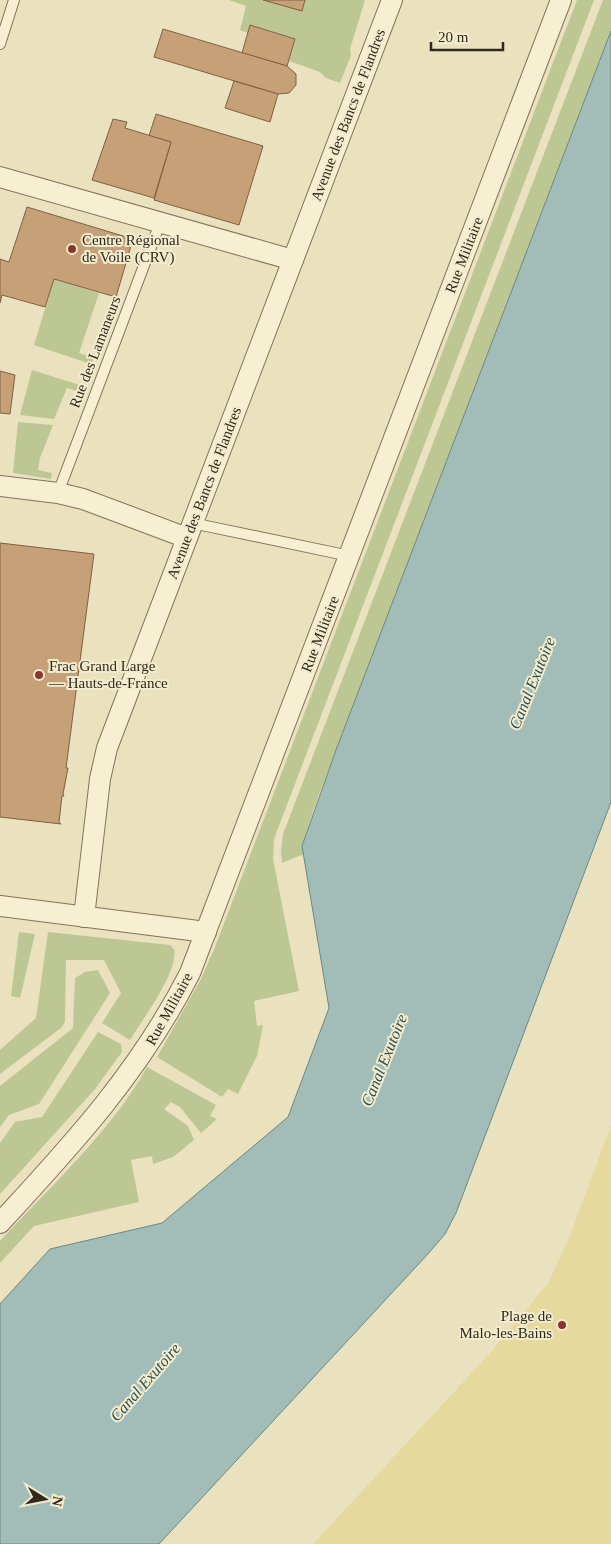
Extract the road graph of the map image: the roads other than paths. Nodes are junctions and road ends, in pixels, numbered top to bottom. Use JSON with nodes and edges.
{"nodes":[{"id":1,"x":14,"y":0,"type":"edge"},
{"id":2,"x":392,"y":0,"type":"edge"},
{"id":3,"x":561,"y":0,"type":"edge"},
{"id":4,"x":0,"y":44,"type":"edge"},
{"id":5,"x":0,"y":178,"type":"edge"},
{"id":6,"x":160,"y":222,"type":"junction"},
{"id":7,"x":293,"y":260,"type":"junction"},
{"id":8,"x":0,"y":486,"type":"edge"},
{"id":9,"x":58,"y":493,"type":"junction"},
{"id":10,"x":189,"y":531,"type":"junction"},
{"id":11,"x":350,"y":556,"type":"junction"},
{"id":12,"x":0,"y":906,"type":"edge"},
{"id":13,"x":84,"y":917,"type":"junction"},
{"id":14,"x":206,"y":932,"type":"junction"},
{"id":15,"x":0,"y":1223,"type":"edge"}],
"edges":[{"from":1,"to":4,"type":"lane"},
{"from":2,"to":7,"type":"street","name":"Avenue des Bancs de Flandres"},
{"from":3,"to":11,"type":"street","name":"Rue Militaire"},
{"from":5,"to":6,"type":"street"},
{"from":6,"to":7,"type":"street"},
{"from":6,"to":9,"type":"lane","name":"Rue des Lamaneurs"},
{"from":7,"to":10,"type":"street","name":"Avenue des Bancs de Flandres"},
{"from":8,"to":9,"type":"street"},
{"from":9,"to":10,"type":"street"},
{"from":10,"to":11,"type":"lane"},
{"from":10,"to":13,"type":"street","name":"Avenue des Bancs de Flandres"},
{"from":11,"to":14,"type":"street","name":"Rue Militaire"},
{"from":12,"to":13,"type":"street"},
{"from":13,"to":14,"type":"street"},
{"from":14,"to":15,"type":"street","name":"Rue Militaire"}]}
